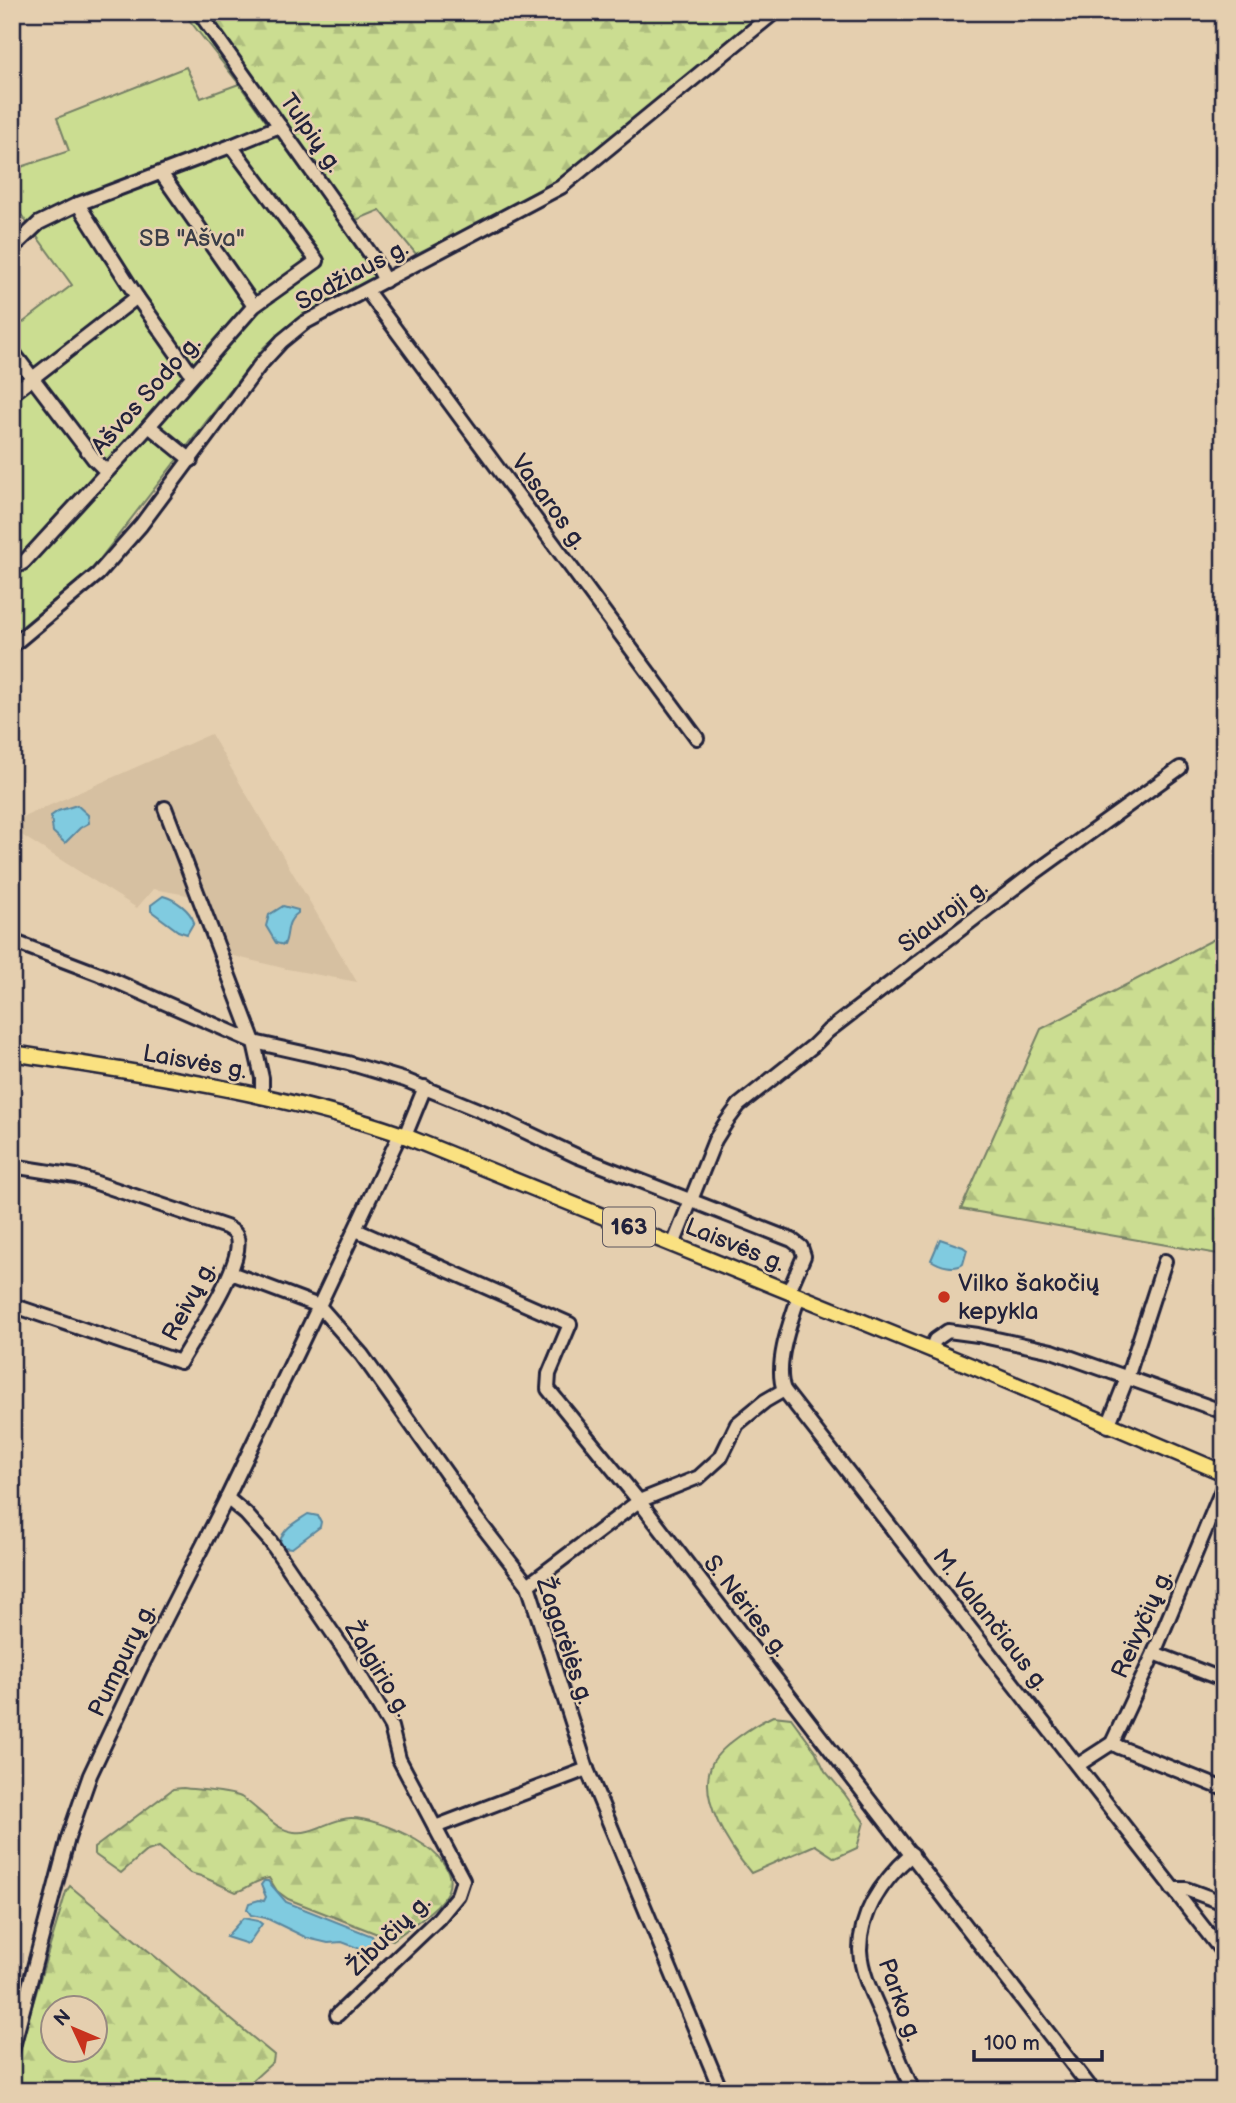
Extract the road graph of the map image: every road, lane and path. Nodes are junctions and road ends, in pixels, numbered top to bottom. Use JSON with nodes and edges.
{"nodes":[{"id":1,"x":199,"y":12,"type":"edge"},
{"id":2,"x":775,"y":12,"type":"edge"},
{"id":3,"x":280,"y":126,"type":"junction"},
{"id":4,"x":231,"y":146,"type":"junction"},
{"id":5,"x":161,"y":173,"type":"junction"},
{"id":6,"x":78,"y":204,"type":"junction"},
{"id":7,"x":12,"y":242,"type":"edge"},
{"id":8,"x":385,"y":281,"type":"junction"},
{"id":9,"x":367,"y":290,"type":"junction"},
{"id":10,"x":137,"y":297,"type":"junction"},
{"id":11,"x":254,"y":306,"type":"junction"},
{"id":12,"x":12,"y":351,"type":"edge"},
{"id":13,"x":192,"y":375,"type":"junction"},
{"id":14,"x":33,"y":378,"type":"junction"},
{"id":15,"x":12,"y":394,"type":"edge"},
{"id":16,"x":149,"y":426,"type":"junction"},
{"id":17,"x":191,"y":460,"type":"junction"},
{"id":18,"x":106,"y":471,"type":"junction"},
{"id":19,"x":13,"y":565,"type":"edge"},
{"id":20,"x":12,"y":646,"type":"edge"},
{"id":21,"x":697,"y":738,"type":"dead end"},
{"id":22,"x":1180,"y":768,"type":"dead end"},
{"id":23,"x":165,"y":808,"type":"dead end"},
{"id":24,"x":12,"y":941,"type":"edge"},
{"id":25,"x":254,"y":1042,"type":"junction"},
{"id":26,"x":12,"y":1053,"type":"edge"},
{"id":27,"x":425,"y":1087,"type":"junction"},
{"id":28,"x":262,"y":1097,"type":"junction"},
{"id":29,"x":403,"y":1135,"type":"junction"},
{"id":30,"x":12,"y":1166,"type":"edge"},
{"id":31,"x":690,"y":1200,"type":"junction"},
{"id":32,"x":356,"y":1230,"type":"junction"},
{"id":33,"x":673,"y":1245,"type":"junction"},
{"id":34,"x":1165,"y":1261,"type":"dead end"},
{"id":35,"x":231,"y":1273,"type":"junction"},
{"id":36,"x":794,"y":1294,"type":"junction"},
{"id":37,"x":12,"y":1305,"type":"edge"},
{"id":38,"x":320,"y":1306,"type":"junction"},
{"id":39,"x":931,"y":1350,"type":"junction"},
{"id":40,"x":1126,"y":1378,"type":"junction"},
{"id":41,"x":784,"y":1390,"type":"junction"},
{"id":42,"x":1224,"y":1412,"type":"edge"},
{"id":43,"x":1108,"y":1426,"type":"junction"},
{"id":44,"x":1224,"y":1473,"type":"edge"},
{"id":45,"x":1224,"y":1485,"type":"edge"},
{"id":46,"x":227,"y":1498,"type":"junction"},
{"id":47,"x":639,"y":1501,"type":"junction"},
{"id":48,"x":528,"y":1585,"type":"junction"},
{"id":49,"x":1154,"y":1653,"type":"junction"},
{"id":50,"x":1224,"y":1680,"type":"edge"},
{"id":51,"x":1112,"y":1742,"type":"junction"},
{"id":52,"x":1079,"y":1765,"type":"junction"},
{"id":53,"x":587,"y":1769,"type":"junction"},
{"id":54,"x":1224,"y":1790,"type":"edge"},
{"id":55,"x":435,"y":1827,"type":"junction"},
{"id":56,"x":912,"y":1854,"type":"junction"},
{"id":57,"x":463,"y":1880,"type":"joint"},
{"id":58,"x":1172,"y":1889,"type":"junction"},
{"id":59,"x":1224,"y":1903,"type":"edge"},
{"id":60,"x":1224,"y":1954,"type":"edge"},
{"id":61,"x":337,"y":2015,"type":"dead end"},
{"id":62,"x":12,"y":2051,"type":"edge"},
{"id":63,"x":721,"y":2091,"type":"edge"},
{"id":64,"x":913,"y":2091,"type":"edge"},
{"id":65,"x":1093,"y":2091,"type":"edge"}],
"edges":[{"from":1,"to":3,"type":"street","name":"Tulpių g."},
{"from":2,"to":8,"type":"street","name":"Sodžiaus g."},
{"from":3,"to":4,"type":"street"},
{"from":3,"to":8,"type":"street","name":"Tulpių g."},
{"from":4,"to":5,"type":"street"},
{"from":4,"to":11,"type":"street","name":"Ašvos Sodo g."},
{"from":5,"to":6,"type":"street"},
{"from":5,"to":11,"type":"street"},
{"from":6,"to":7,"type":"street"},
{"from":6,"to":10,"type":"street"},
{"from":8,"to":9,"type":"street","name":"Sodžiaus g."},
{"from":9,"to":17,"type":"street","name":"Sodžiaus g."},
{"from":9,"to":21,"type":"street","name":"Vasaros g."},
{"from":10,"to":13,"type":"street"},
{"from":10,"to":14,"type":"street"},
{"from":11,"to":13,"type":"street","name":"Ašvos Sodo g."},
{"from":12,"to":14,"type":"street"},
{"from":13,"to":16,"type":"street","name":"Ašvos Sodo g."},
{"from":14,"to":15,"type":"street"},
{"from":14,"to":18,"type":"street"},
{"from":16,"to":17,"type":"street"},
{"from":16,"to":18,"type":"street","name":"Ašvos Sodo g."},
{"from":17,"to":20,"type":"street","name":"Sodžiaus g."},
{"from":18,"to":19,"type":"street","name":"Ašvos Sodo g."},
{"from":22,"to":31,"type":"street","name":"Siauroji g."},
{"from":23,"to":25,"type":"street"},
{"from":24,"to":25,"type":"street"},
{"from":25,"to":27,"type":"street"},
{"from":25,"to":28,"type":"street"},
{"from":26,"to":28,"type":"main road","name":"Laisvės g.","number":"163"},
{"from":27,"to":29,"type":"street"},
{"from":27,"to":31,"type":"street"},
{"from":28,"to":29,"type":"main road","name":"Laisvės g.","number":"163"},
{"from":29,"to":32,"type":"street"},
{"from":29,"to":33,"type":"main road","name":"Laisvės g.","number":"163"},
{"from":30,"to":35,"type":"street","name":"Reivų g."},
{"from":31,"to":33,"type":"street","name":"Siauroji g."},
{"from":31,"to":36,"type":"street"},
{"from":32,"to":38,"type":"street"},
{"from":32,"to":47,"type":"street","name":"S. Nėries g."},
{"from":33,"to":36,"type":"main road","name":"Laisvės g.","number":"163"},
{"from":34,"to":40,"type":"street"},
{"from":35,"to":37,"type":"street","name":"Reivų g."},
{"from":35,"to":38,"type":"street"},
{"from":36,"to":39,"type":"main road","name":"Laisvės g.","number":"163"},
{"from":36,"to":41,"type":"street"},
{"from":38,"to":46,"type":"street","name":"Pumpurų g."},
{"from":38,"to":48,"type":"street","name":"Žagarėlės g."},
{"from":39,"to":40,"type":"street"},
{"from":39,"to":43,"type":"main road","name":"Laisvės g.","number":"163"},
{"from":40,"to":42,"type":"street"},
{"from":40,"to":43,"type":"street"},
{"from":41,"to":47,"type":"street"},
{"from":41,"to":52,"type":"street","name":"M. Valančiaus g."},
{"from":43,"to":44,"type":"main road","name":"Laisvės g.","number":"163"},
{"from":45,"to":49,"type":"street","name":"Reivyčių g."},
{"from":46,"to":55,"type":"street","name":"Žalgirio g."},
{"from":46,"to":62,"type":"street","name":"Pumpurų g."},
{"from":47,"to":48,"type":"street"},
{"from":47,"to":56,"type":"street","name":"S. Nėries g."},
{"from":48,"to":53,"type":"street","name":"Žagarėlės g."},
{"from":49,"to":50,"type":"street"},
{"from":49,"to":51,"type":"street","name":"Reivyčių g."},
{"from":51,"to":52,"type":"street","name":"Reivyčių g."},
{"from":51,"to":54,"type":"street"},
{"from":52,"to":58,"type":"street","name":"M. Valančiaus g."},
{"from":53,"to":55,"type":"street"},
{"from":53,"to":63,"type":"street","name":"Žagarėlės g."},
{"from":55,"to":57,"type":"street","name":"Žalgirio g."},
{"from":56,"to":64,"type":"street","name":"Parko g."},
{"from":56,"to":65,"type":"street","name":"S. Nėries g."},
{"from":57,"to":61,"type":"street","name":"Žibučių g."},
{"from":58,"to":59,"type":"street"},
{"from":58,"to":60,"type":"street","name":"M. Valančiaus g."}]}
